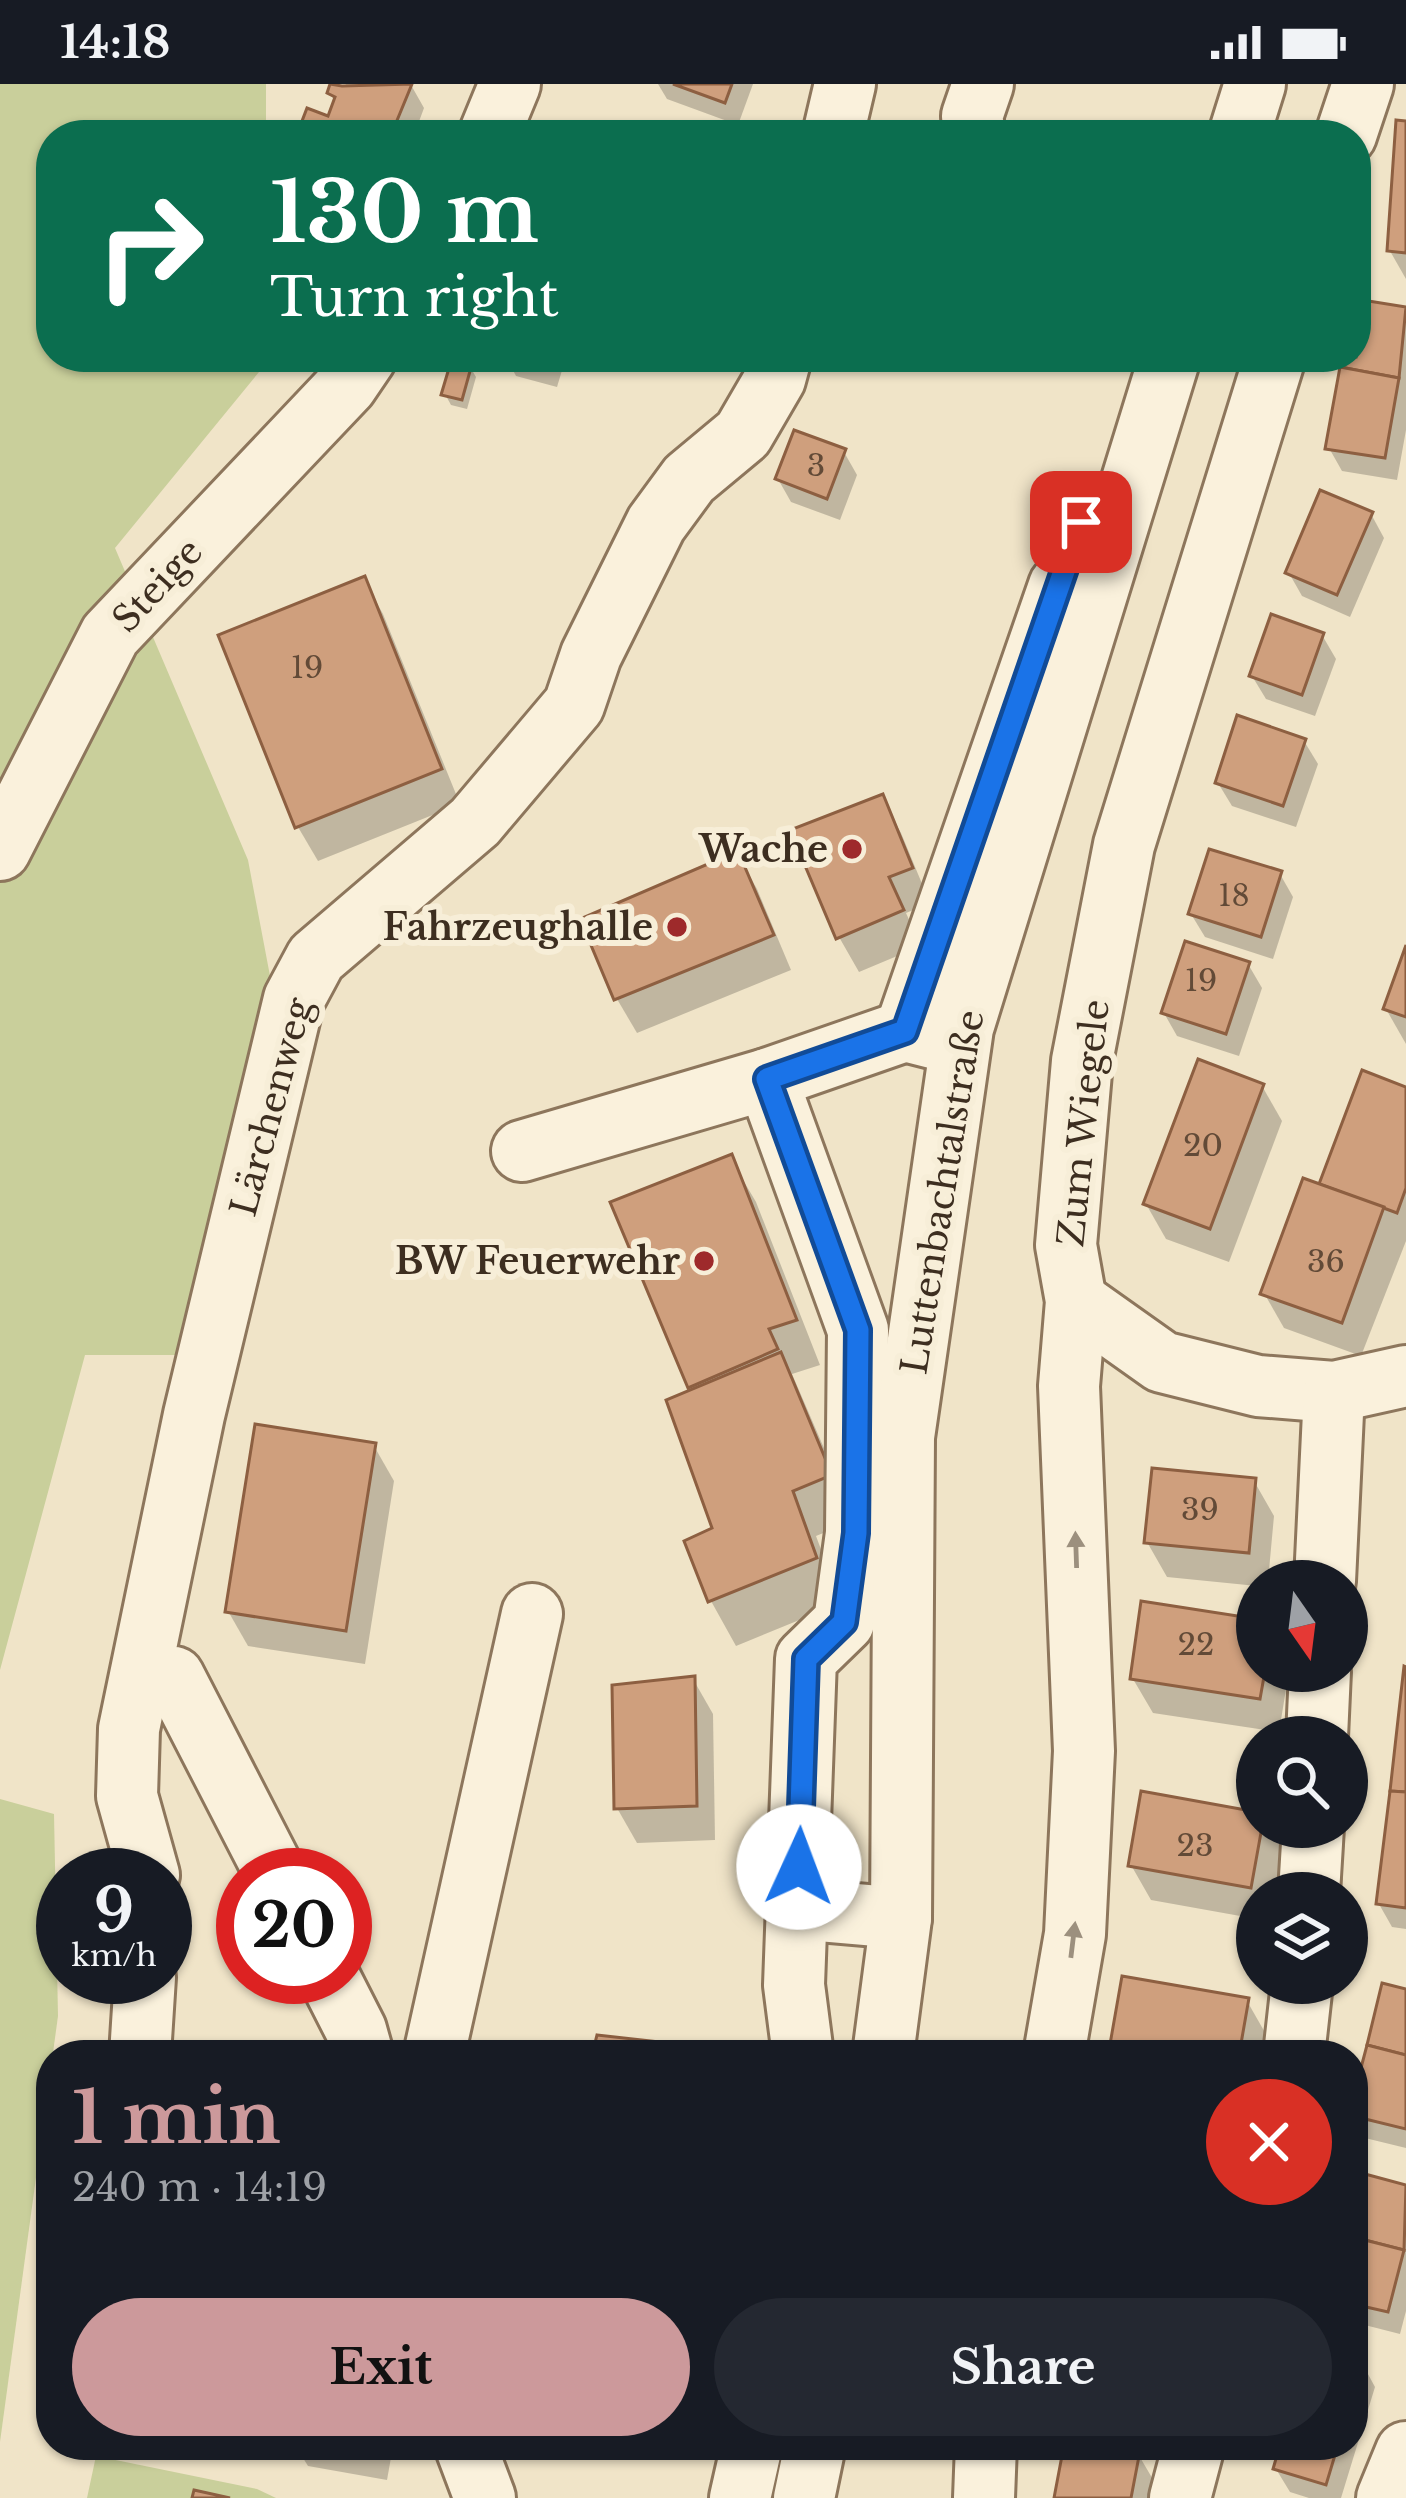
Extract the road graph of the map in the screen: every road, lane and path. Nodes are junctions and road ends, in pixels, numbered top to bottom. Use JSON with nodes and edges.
{"nodes":[{"id":1,"x":510,"y":84,"type":"edge"},
{"id":2,"x":845,"y":84,"type":"edge"},
{"id":3,"x":983,"y":84,"type":"edge"},
{"id":4,"x":1255,"y":84,"type":"edge"},
{"id":5,"x":1363,"y":84,"type":"edge"},
{"id":6,"x":495,"y":120,"type":"edge"},
{"id":7,"x":837,"y":120,"type":"edge"},
{"id":8,"x":973,"y":120,"type":"edge"},
{"id":9,"x":1244,"y":120,"type":"edge"},
{"id":10,"x":1351,"y":120,"type":"edge"},
{"id":11,"x":356,"y":372,"type":"edge"},
{"id":12,"x":777,"y":372,"type":"edge"},
{"id":13,"x":1134,"y":372,"type":"edge"},
{"id":14,"x":1166,"y":372,"type":"edge"},
{"id":15,"x":1270,"y":372,"type":"edge"},
{"id":16,"x":1153,"y":415,"type":"junction"},
{"id":17,"x":0,"y":850,"type":"edge"},
{"id":18,"x":933,"y":1038,"type":"junction"},
{"id":19,"x":767,"y":1079,"type":"junction"},
{"id":20,"x":522,"y":1151,"type":"dead end"},
{"id":21,"x":1076,"y":1300,"type":"junction"},
{"id":22,"x":1404,"y":1368,"type":"edge"},
{"id":23,"x":1334,"y":1392,"type":"junction"},
{"id":24,"x":1326,"y":1560,"type":"edge"},
{"id":25,"x":532,"y":1614,"type":"dead end"},
{"id":26,"x":174,"y":1677,"type":"dead end"},
{"id":27,"x":141,"y":1848,"type":"edge"},
{"id":28,"x":262,"y":1848,"type":"edge"},
{"id":29,"x":797,"y":1909,"type":"junction"},
{"id":30,"x":901,"y":1918,"type":"junction"},
{"id":31,"x":143,"y":2004,"type":"edge"},
{"id":32,"x":343,"y":2004,"type":"edge"},
{"id":33,"x":1300,"y":2004,"type":"edge"},
{"id":34,"x":141,"y":2040,"type":"edge"},
{"id":35,"x":359,"y":2040,"type":"edge"},
{"id":36,"x":437,"y":2040,"type":"edge"},
{"id":37,"x":801,"y":2040,"type":"edge"},
{"id":38,"x":886,"y":2040,"type":"edge"},
{"id":39,"x":1057,"y":2040,"type":"edge"},
{"id":40,"x":1296,"y":2040,"type":"edge"},
{"id":41,"x":1406,"y":2452,"type":"edge"},
{"id":42,"x":471,"y":2460,"type":"edge"},
{"id":43,"x":749,"y":2460,"type":"edge"},
{"id":44,"x":812,"y":2460,"type":"edge"},
{"id":45,"x":985,"y":2460,"type":"edge"},
{"id":46,"x":1190,"y":2460,"type":"edge"},
{"id":47,"x":485,"y":2498,"type":"edge"},
{"id":48,"x":740,"y":2498,"type":"edge"},
{"id":49,"x":804,"y":2498,"type":"edge"},
{"id":50,"x":984,"y":2498,"type":"edge"},
{"id":51,"x":1180,"y":2498,"type":"edge"},
{"id":52,"x":1388,"y":2498,"type":"edge"}],
"edges":[{"from":1,"to":6,"type":"street"},
{"from":2,"to":7,"type":"street"},
{"from":3,"to":8,"type":"street"},
{"from":4,"to":9,"type":"street"},
{"from":5,"to":10,"type":"street"},
{"from":11,"to":17,"type":"street","name":"Steige"},
{"from":12,"to":27,"type":"street","name":"Lärchenweg"},
{"from":13,"to":16,"type":"street"},
{"from":14,"to":16,"type":"street","name":"Luttenbachtalstraße"},
{"from":15,"to":21,"type":"street","name":"Zum Wiegele"},
{"from":16,"to":18,"type":"street","name":"Luttenbachtalstraße"},
{"from":18,"to":19,"type":"street"},
{"from":18,"to":30,"type":"street","name":"Luttenbachtalstraße"},
{"from":19,"to":20,"type":"street"},
{"from":19,"to":29,"type":"street"},
{"from":21,"to":23,"type":"street"},
{"from":39,"to":21,"type":"street","name":"Zum Wiegele","one_way":true},
{"from":22,"to":23,"type":"street"},
{"from":23,"to":24,"type":"street"},
{"from":25,"to":36,"type":"street"},
{"from":26,"to":28,"type":"street"},
{"from":29,"to":30,"type":"street"},
{"from":29,"to":37,"type":"street"},
{"from":30,"to":38,"type":"street","name":"Luttenbachtalstraße"},
{"from":31,"to":34,"type":"street"},
{"from":32,"to":35,"type":"street"},
{"from":33,"to":40,"type":"street"},
{"from":41,"to":52,"type":"street"},
{"from":42,"to":47,"type":"street"},
{"from":43,"to":48,"type":"street"},
{"from":44,"to":49,"type":"street"},
{"from":45,"to":50,"type":"street"},
{"from":46,"to":51,"type":"street"}]}
